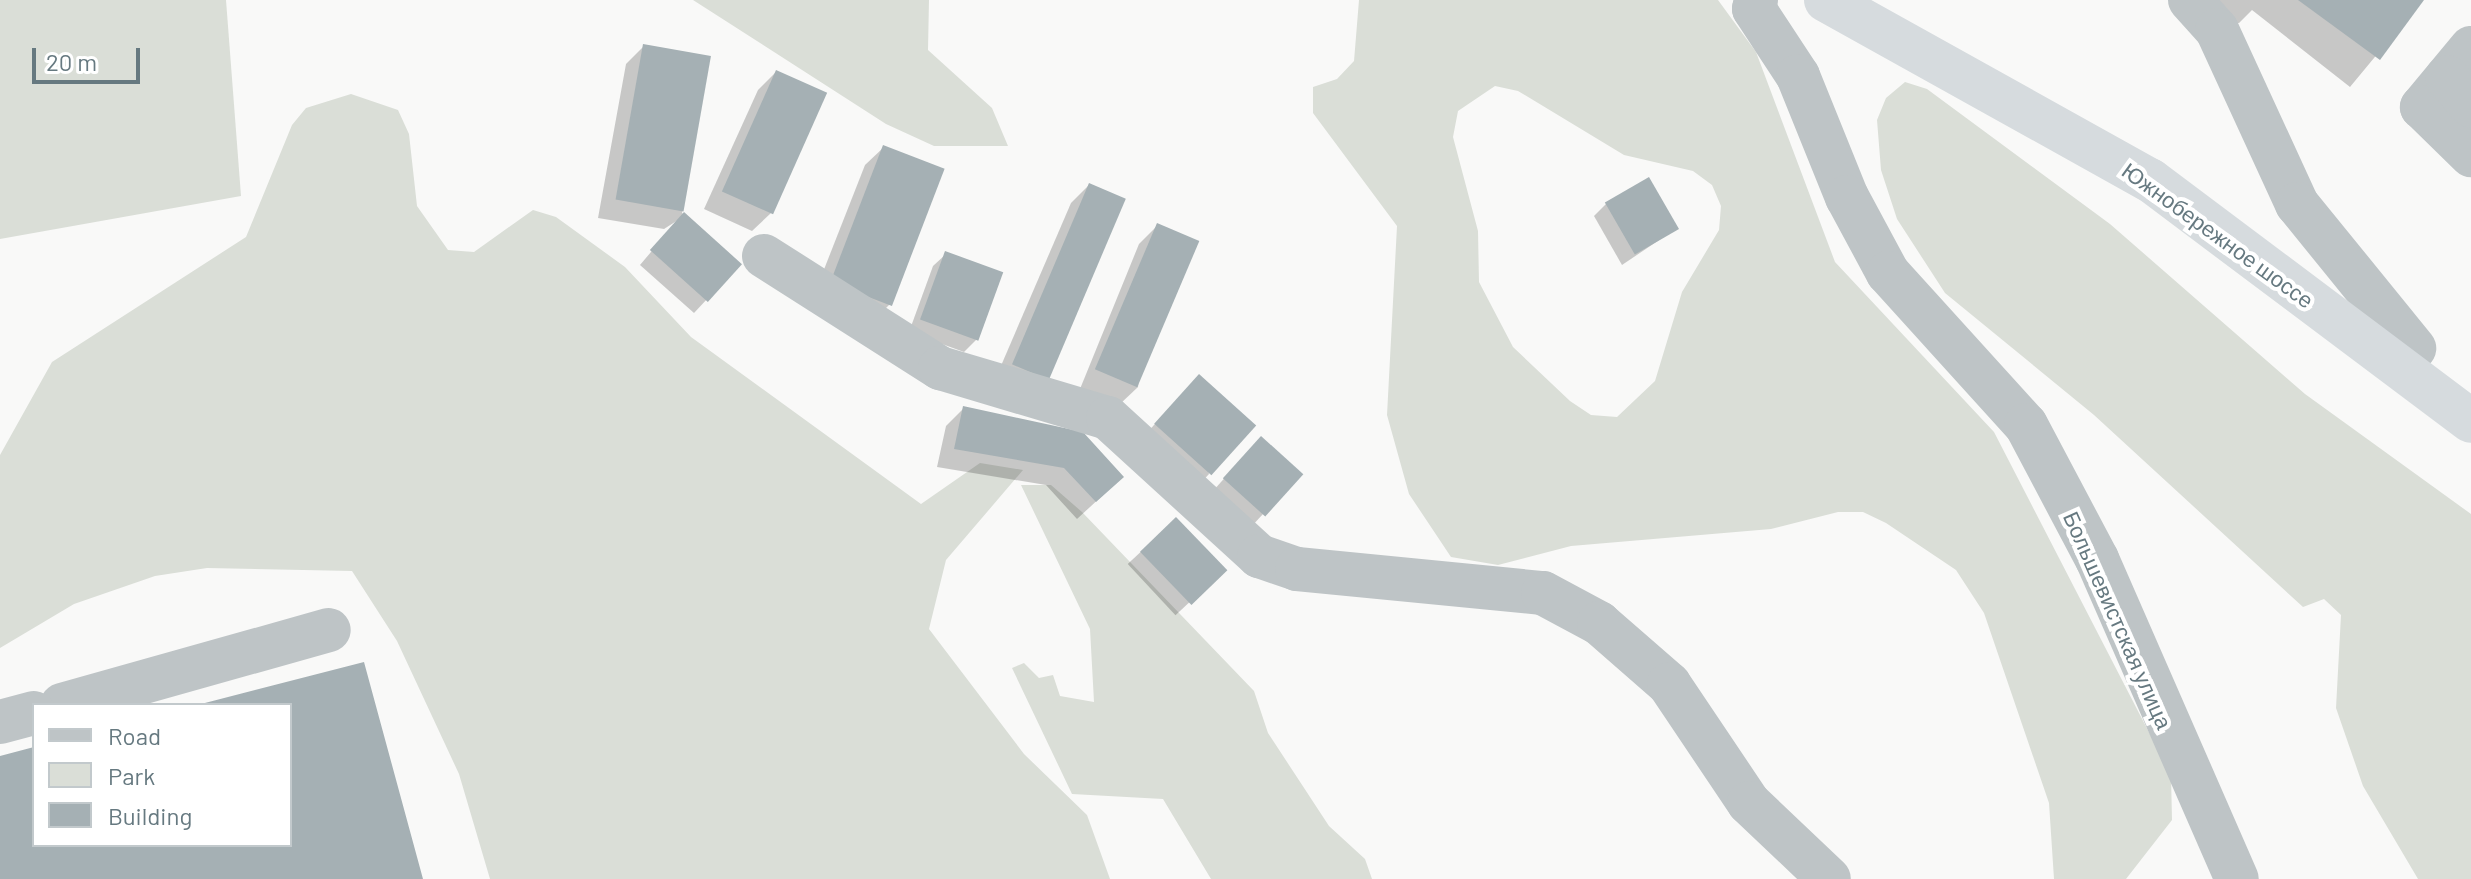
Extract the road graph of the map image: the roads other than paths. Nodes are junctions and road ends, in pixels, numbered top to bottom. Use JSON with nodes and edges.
{"nodes":[{"id":1,"x":1826,"y":0,"type":"edge"},
{"id":2,"x":1877,"y":0,"type":"edge"},
{"id":3,"x":2190,"y":0,"type":"edge"},
{"id":4,"x":1755,"y":5,"type":"edge"},
{"id":5,"x":2463,"y":77,"type":"edge"},
{"id":6,"x":2471,"y":155,"type":"edge"},
{"id":7,"x":764,"y":256,"type":"dead end"},
{"id":8,"x":2414,"y":348,"type":"junction"},
{"id":9,"x":2471,"y":391,"type":"edge"},
{"id":10,"x":2471,"y":421,"type":"edge"},
{"id":11,"x":329,"y":630,"type":"dead end"},
{"id":12,"x":69,"y":703,"type":"edge"},
{"id":13,"x":32,"y":714,"type":"edge"},
{"id":14,"x":0,"y":722,"type":"edge"},
{"id":15,"x":1829,"y":879,"type":"edge"},
{"id":16,"x":2237,"y":879,"type":"edge"}],
"edges":[{"from":1,"to":10,"type":"highway","name":"Южнобережное шоссе"},
{"from":2,"to":8,"type":"highway","name":"Южнобережное шоссе"},
{"from":3,"to":8,"type":"street"},
{"from":4,"to":16,"type":"street","name":"Большевистская улица"},
{"from":5,"to":6,"type":"street"},
{"from":7,"to":15,"type":"street"},
{"from":8,"to":9,"type":"highway","name":"Южнобережное шоссе"},
{"from":11,"to":12,"type":"street"},
{"from":13,"to":14,"type":"street"}]}
